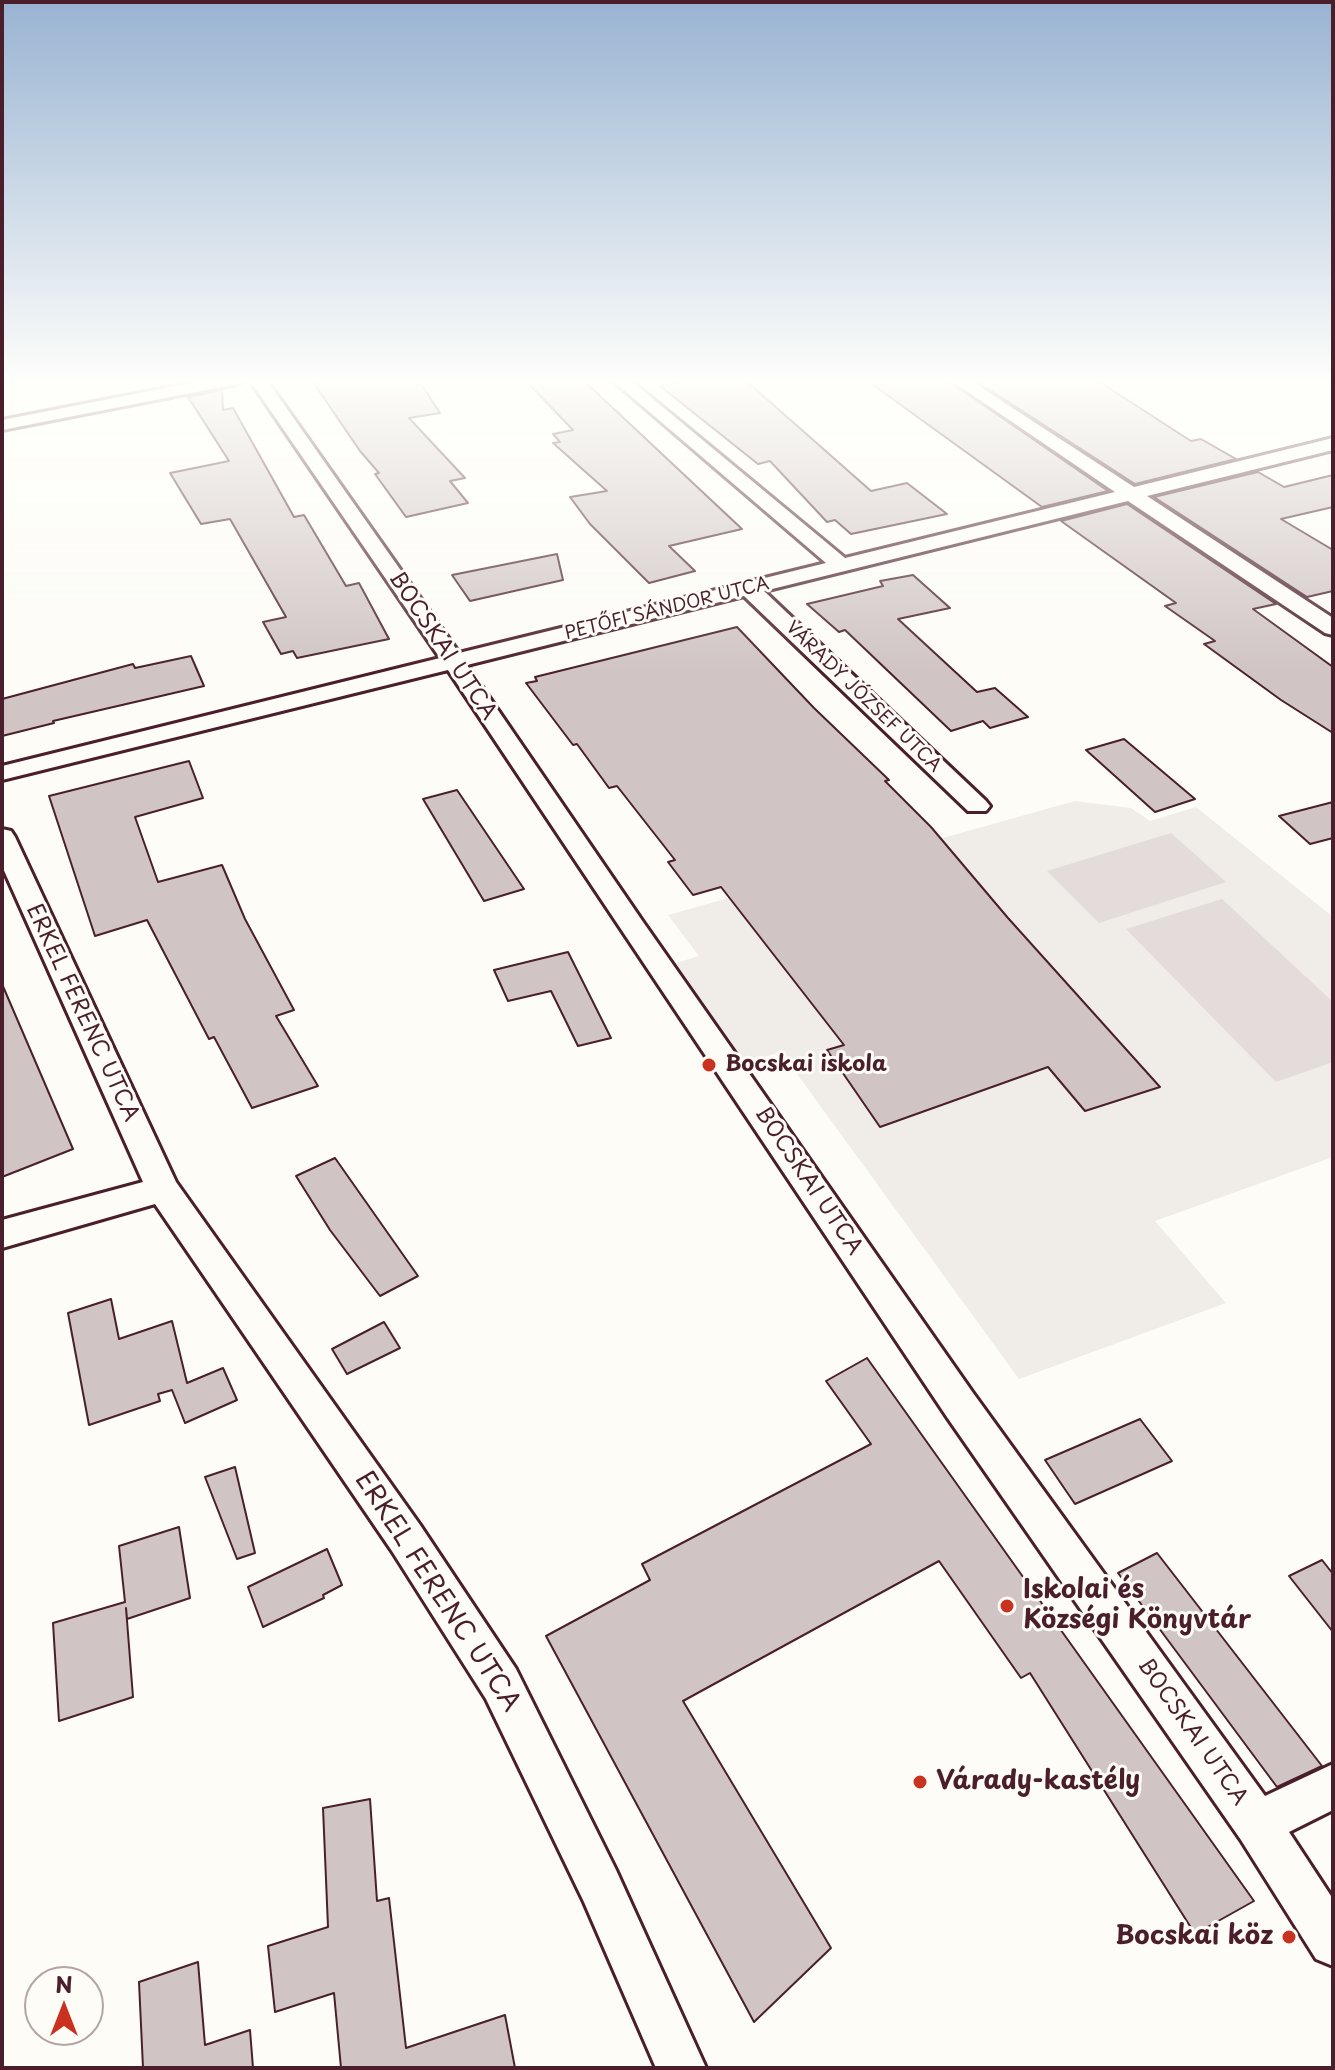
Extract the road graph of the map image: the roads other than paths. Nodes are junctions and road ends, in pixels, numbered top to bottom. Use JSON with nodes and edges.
{"nodes":[{"id":1,"x":324,"y":476,"type":"edge"},
{"id":2,"x":734,"y":476,"type":"edge"},
{"id":3,"x":1103,"y":476,"type":"edge"},
{"id":4,"x":1205,"y":476,"type":"edge"},
{"id":5,"x":1131,"y":494,"type":"junction"},
{"id":6,"x":842,"y":566,"type":"junction"},
{"id":7,"x":749,"y":589,"type":"junction"},
{"id":8,"x":1333,"y":628,"type":"edge"},
{"id":9,"x":454,"y":662,"type":"junction"},
{"id":10,"x":2,"y":773,"type":"edge"},
{"id":11,"x":977,"y":806,"type":"dead end"},
{"id":12,"x":2,"y":837,"type":"edge"},
{"id":13,"x":163,"y":1189,"type":"junction"},
{"id":14,"x":2,"y":1234,"type":"edge"},
{"id":15,"x":1333,"y":1786,"type":"edge"},
{"id":16,"x":1257,"y":1824,"type":"junction"},
{"id":17,"x":1333,"y":1942,"type":"edge"},
{"id":18,"x":681,"y":2068,"type":"edge"}],
"edges":[{"from":1,"to":9,"type":"street","name":"BOCSKAI UTCA"},
{"from":2,"to":6,"type":"street"},
{"from":3,"to":5,"type":"street"},
{"from":4,"to":5,"type":"street","name":"PETŐFI SÁNDOR UTCA"},
{"from":5,"to":6,"type":"street","name":"PETŐFI SÁNDOR UTCA"},
{"from":5,"to":8,"type":"street"},
{"from":6,"to":7,"type":"street","name":"PETŐFI SÁNDOR UTCA"},
{"from":7,"to":9,"type":"street","name":"PETŐFI SÁNDOR UTCA"},
{"from":7,"to":11,"type":"street","name":"VÁRADY JÓZSEF UTCA"},
{"from":9,"to":10,"type":"street","name":"PETŐFI SÁNDOR UTCA"},
{"from":9,"to":16,"type":"street","name":"BOCSKAI UTCA"},
{"from":12,"to":13,"type":"street","name":"ERKEL FERENC UTCA"},
{"from":13,"to":14,"type":"street"},
{"from":13,"to":18,"type":"street","name":"ERKEL FERENC UTCA"},
{"from":15,"to":16,"type":"street"},
{"from":16,"to":17,"type":"street","name":"BOCSKAI UTCA"}]}
